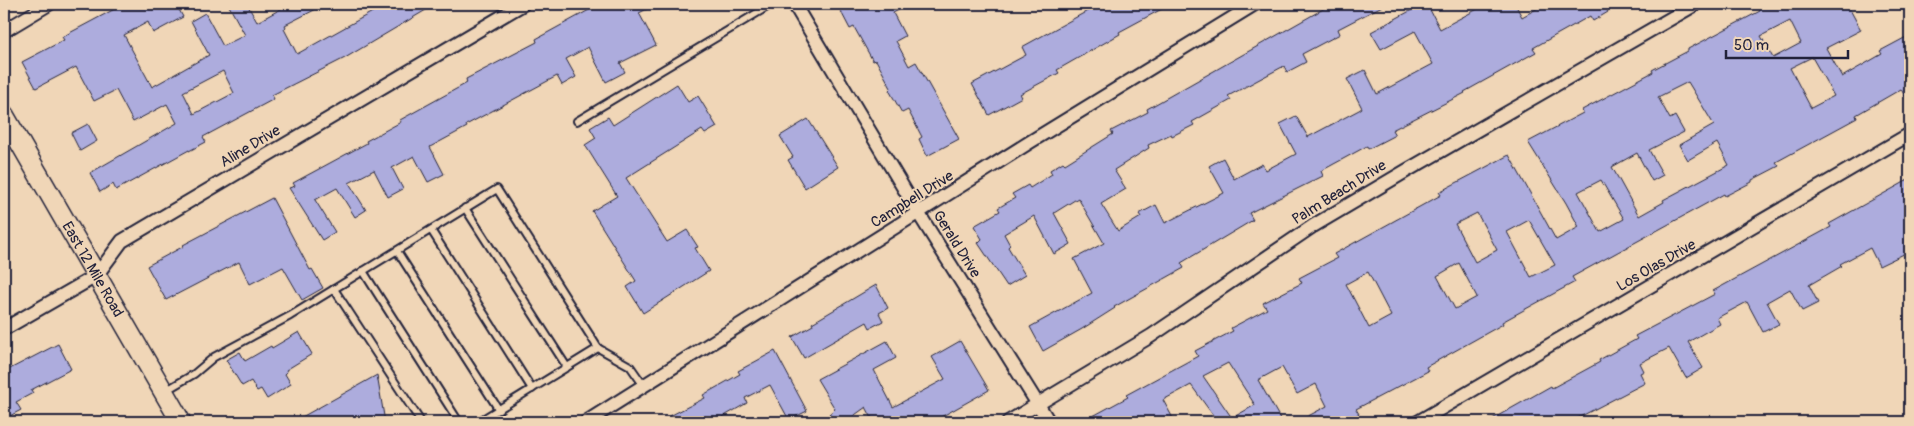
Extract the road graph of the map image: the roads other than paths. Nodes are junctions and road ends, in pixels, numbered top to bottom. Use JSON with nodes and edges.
{"nodes":[{"id":1,"x":49,"y":4,"type":"edge"},
{"id":2,"x":523,"y":4,"type":"edge"},
{"id":3,"x":772,"y":4,"type":"edge"},
{"id":4,"x":794,"y":4,"type":"edge"},
{"id":5,"x":1255,"y":4,"type":"edge"},
{"id":6,"x":1696,"y":4,"type":"edge"},
{"id":7,"x":4,"y":31,"type":"edge"},
{"id":8,"x":4,"y":115,"type":"edge"},
{"id":9,"x":577,"y":121,"type":"dead end"},
{"id":10,"x":1910,"y":134,"type":"edge"},
{"id":11,"x":466,"y":208,"type":"junction"},
{"id":12,"x":918,"y":214,"type":"junction"},
{"id":13,"x":431,"y":230,"type":"junction"},
{"id":14,"x":397,"y":250,"type":"junction"},
{"id":15,"x":363,"y":271,"type":"junction"},
{"id":16,"x":96,"y":276,"type":"junction"},
{"id":17,"x":334,"y":289,"type":"junction"},
{"id":18,"x":4,"y":329,"type":"edge"},
{"id":19,"x":598,"y":348,"type":"junction"},
{"id":20,"x":567,"y":367,"type":"junction"},
{"id":21,"x":644,"y":386,"type":"junction"},
{"id":22,"x":532,"y":389,"type":"junction"},
{"id":23,"x":164,"y":392,"type":"junction"},
{"id":24,"x":1038,"y":404,"type":"junction"},
{"id":25,"x":498,"y":410,"type":"junction"},
{"id":26,"x":181,"y":422,"type":"edge"},
{"id":27,"x":421,"y":422,"type":"edge"},
{"id":28,"x":459,"y":422,"type":"edge"},
{"id":29,"x":478,"y":422,"type":"edge"},
{"id":30,"x":586,"y":422,"type":"edge"},
{"id":31,"x":1008,"y":422,"type":"edge"},
{"id":32,"x":1049,"y":422,"type":"edge"},
{"id":33,"x":1418,"y":422,"type":"edge"}],
"edges":[{"from":1,"to":7,"type":"street"},
{"from":2,"to":16,"type":"street","name":"Aline Drive"},
{"from":3,"to":9,"type":"lane"},
{"from":4,"to":12,"type":"street","name":"Gerald Drive"},
{"from":5,"to":12,"type":"street","name":"Campbell Drive"},
{"from":6,"to":24,"type":"street","name":"Palm Beach Drive"},
{"from":8,"to":16,"type":"main road","name":"East 12 Mile Road"},
{"from":10,"to":33,"type":"street","name":"Los Olas Drive"},
{"from":11,"to":13,"type":"lane"},
{"from":11,"to":19,"type":"lane"},
{"from":11,"to":20,"type":"lane"},
{"from":12,"to":21,"type":"street","name":"Campbell Drive"},
{"from":12,"to":24,"type":"street","name":"Gerald Drive"},
{"from":13,"to":14,"type":"lane"},
{"from":13,"to":22,"type":"lane"},
{"from":14,"to":15,"type":"lane"},
{"from":14,"to":25,"type":"lane"},
{"from":15,"to":17,"type":"lane"},
{"from":15,"to":28,"type":"lane"},
{"from":16,"to":18,"type":"street","name":"Aline Drive"},
{"from":16,"to":23,"type":"main road","name":"East 12 Mile Road"},
{"from":17,"to":23,"type":"lane"},
{"from":17,"to":27,"type":"lane"},
{"from":19,"to":20,"type":"lane"},
{"from":19,"to":21,"type":"lane"},
{"from":20,"to":22,"type":"lane"},
{"from":21,"to":30,"type":"street","name":"Campbell Drive"},
{"from":22,"to":25,"type":"lane"},
{"from":23,"to":26,"type":"main road","name":"East 12 Mile Road"},
{"from":24,"to":31,"type":"street","name":"Palm Beach Drive"},
{"from":24,"to":32,"type":"street","name":"Gerald Drive"},
{"from":25,"to":29,"type":"lane"}]}
